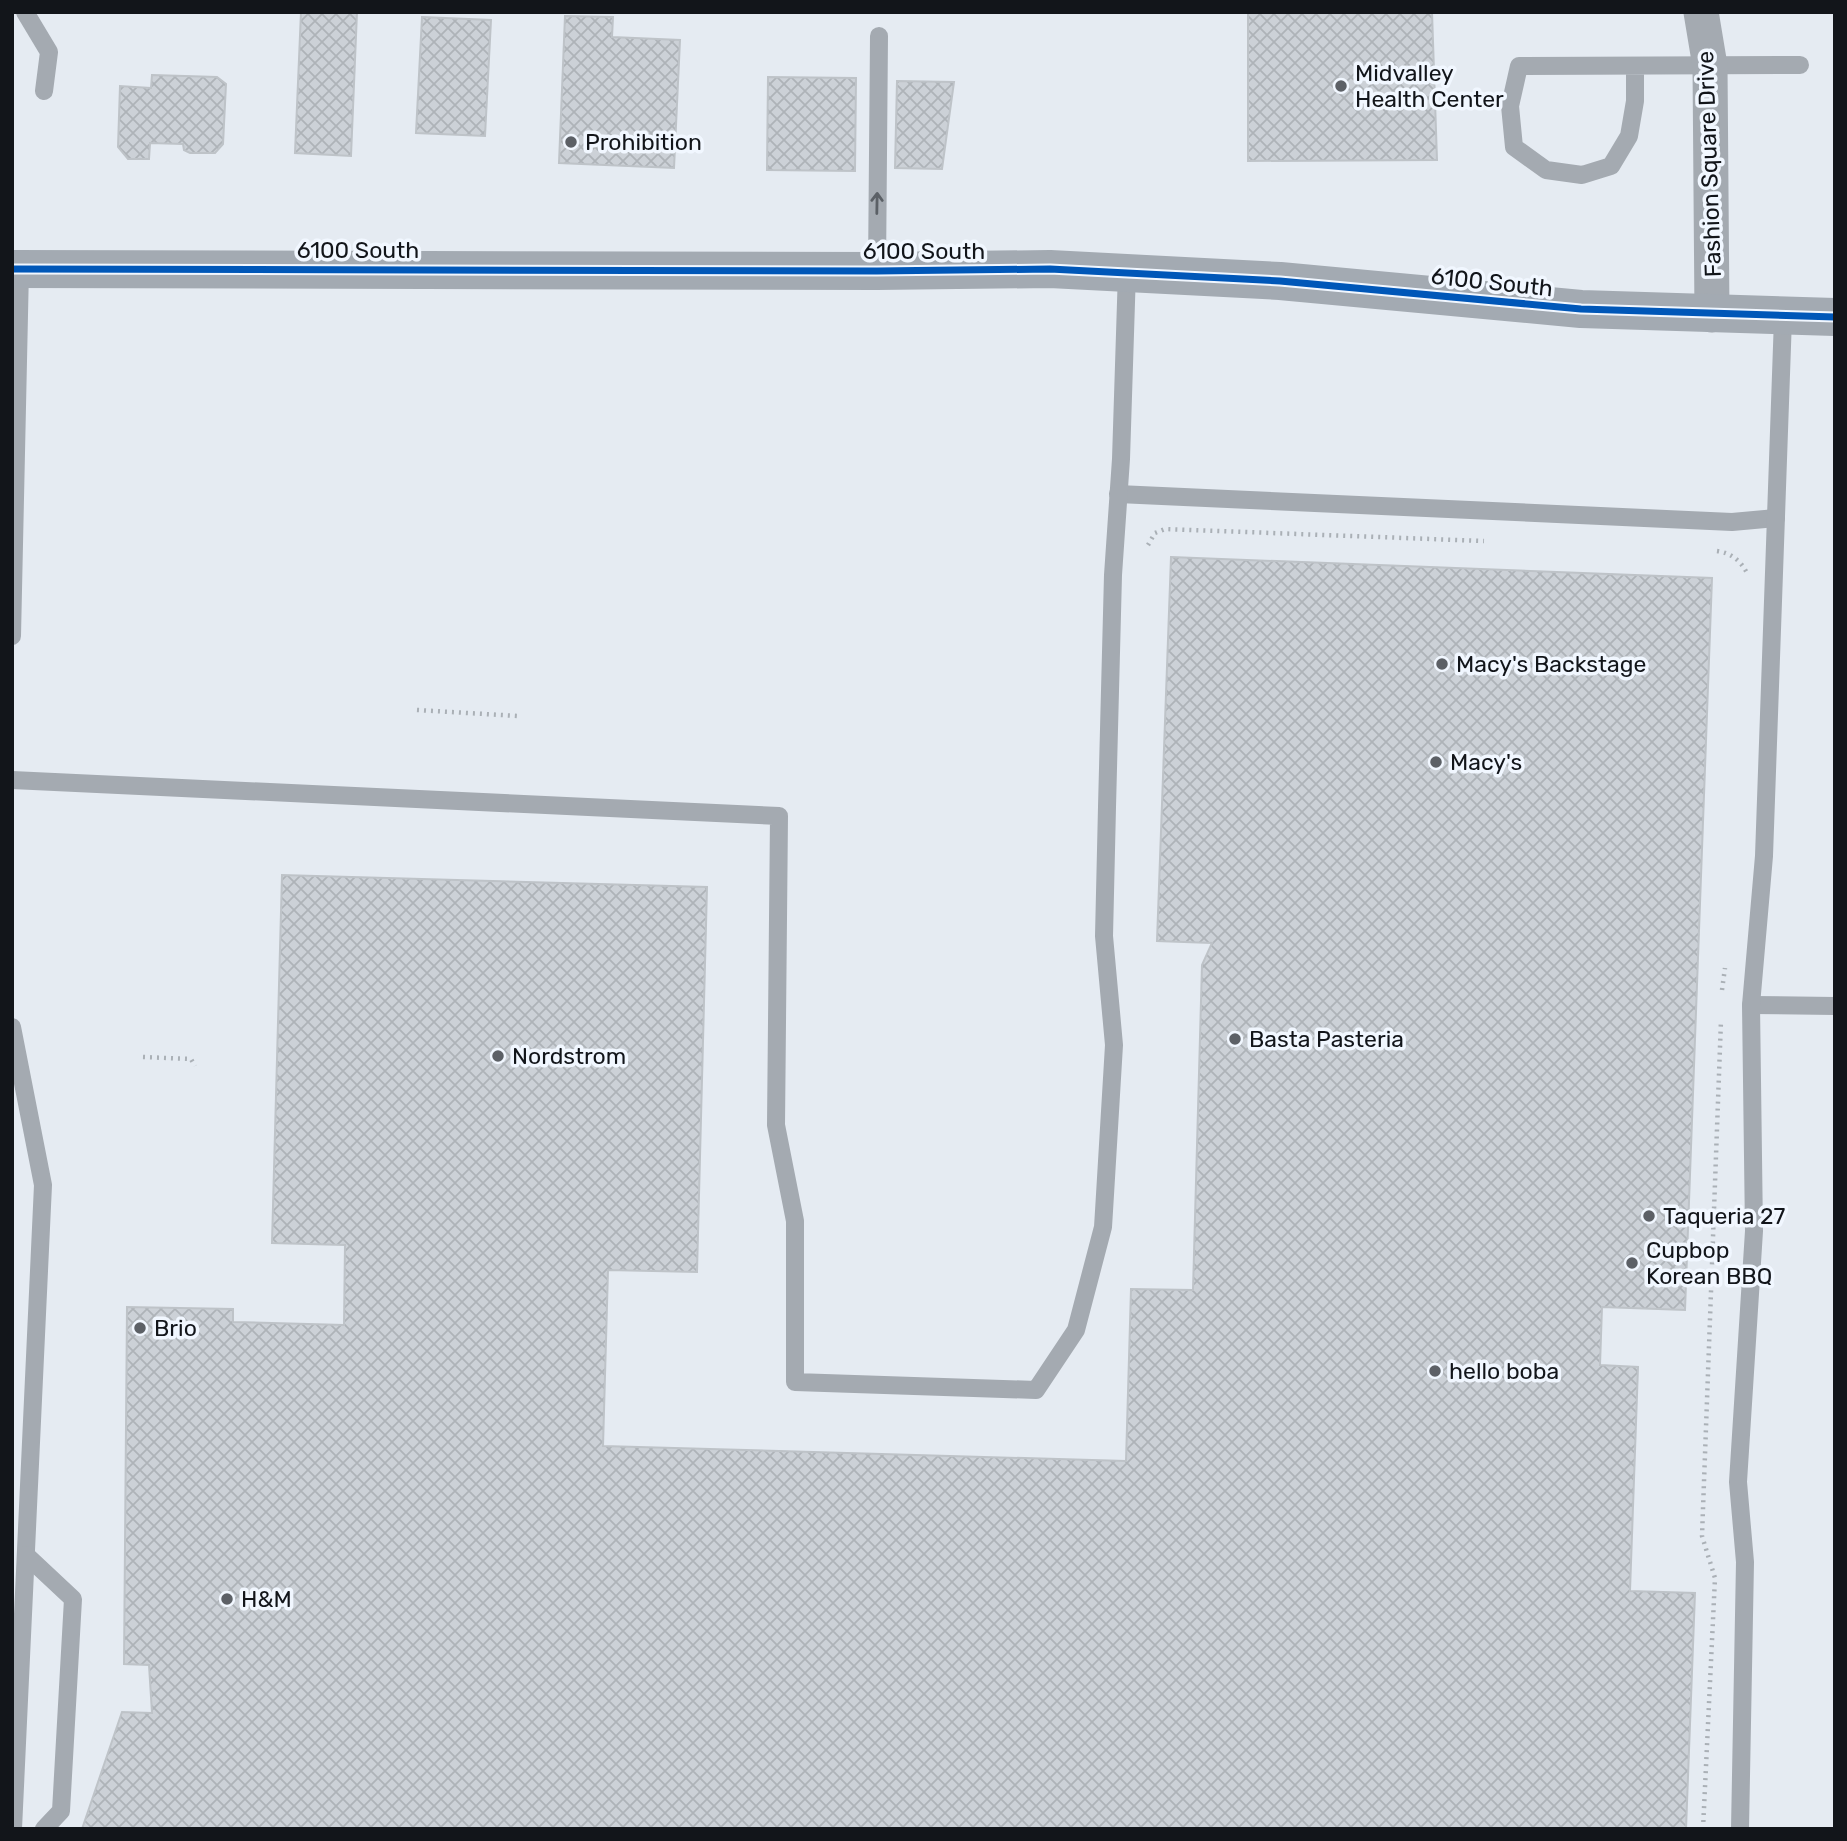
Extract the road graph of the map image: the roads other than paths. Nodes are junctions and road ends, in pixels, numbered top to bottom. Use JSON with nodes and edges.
{"nodes":[{"id":1,"x":25,"y":12,"type":"edge"},
{"id":2,"x":1701,"y":12,"type":"edge"},
{"id":3,"x":879,"y":36,"type":"dead end"},
{"id":4,"x":1800,"y":65,"type":"dead end"},
{"id":5,"x":1635,"y":66,"type":"junction"},
{"id":6,"x":1710,"y":66,"type":"junction"},
{"id":7,"x":44,"y":91,"type":"dead end"},
{"id":8,"x":16,"y":269,"type":"edge"},
{"id":9,"x":877,"y":271,"type":"junction"},
{"id":10,"x":1127,"y":271,"type":"junction"},
{"id":11,"x":1712,"y":315,"type":"junction"},
{"id":12,"x":1835,"y":317,"type":"edge"},
{"id":13,"x":1783,"y":318,"type":"junction"},
{"id":14,"x":1118,"y":494,"type":"junction"},
{"id":15,"x":1776,"y":518,"type":"junction"},
{"id":16,"x":12,"y":636,"type":"edge"},
{"id":17,"x":12,"y":780,"type":"edge"},
{"id":18,"x":1751,"y":1005,"type":"junction"},
{"id":19,"x":1835,"y":1006,"type":"edge"},
{"id":20,"x":12,"y":1027,"type":"edge"},
{"id":21,"x":26,"y":1555,"type":"junction"},
{"id":22,"x":14,"y":1745,"type":"edge"},
{"id":23,"x":13,"y":1829,"type":"edge"},
{"id":24,"x":44,"y":1829,"type":"edge"},
{"id":25,"x":1740,"y":1829,"type":"edge"}],
"edges":[{"from":1,"to":7,"type":"lane"},
{"from":2,"to":6,"type":"street","name":"Fashion Square Drive"},
{"from":9,"to":3,"type":"lane","one_way":true},
{"from":4,"to":6,"type":"lane"},
{"from":5,"to":5,"type":"lane"},
{"from":5,"to":6,"type":"lane"},
{"from":6,"to":11,"type":"street","name":"Fashion Square Drive"},
{"from":8,"to":9,"type":"street","name":"6100 South"},
{"from":8,"to":16,"type":"lane"},
{"from":9,"to":10,"type":"street","name":"6100 South"},
{"from":10,"to":11,"type":"street","name":"6100 South"},
{"from":10,"to":14,"type":"lane"},
{"from":11,"to":13,"type":"street","name":"6100 South"},
{"from":12,"to":13,"type":"street","name":"6100 South"},
{"from":13,"to":15,"type":"lane"},
{"from":14,"to":15,"type":"lane"},
{"from":14,"to":17,"type":"lane"},
{"from":15,"to":18,"type":"lane"},
{"from":18,"to":19,"type":"lane"},
{"from":18,"to":25,"type":"lane"},
{"from":20,"to":21,"type":"lane"},
{"from":21,"to":22,"type":"lane"},
{"from":21,"to":24,"type":"lane"},
{"from":22,"to":23,"type":"lane"}]}
